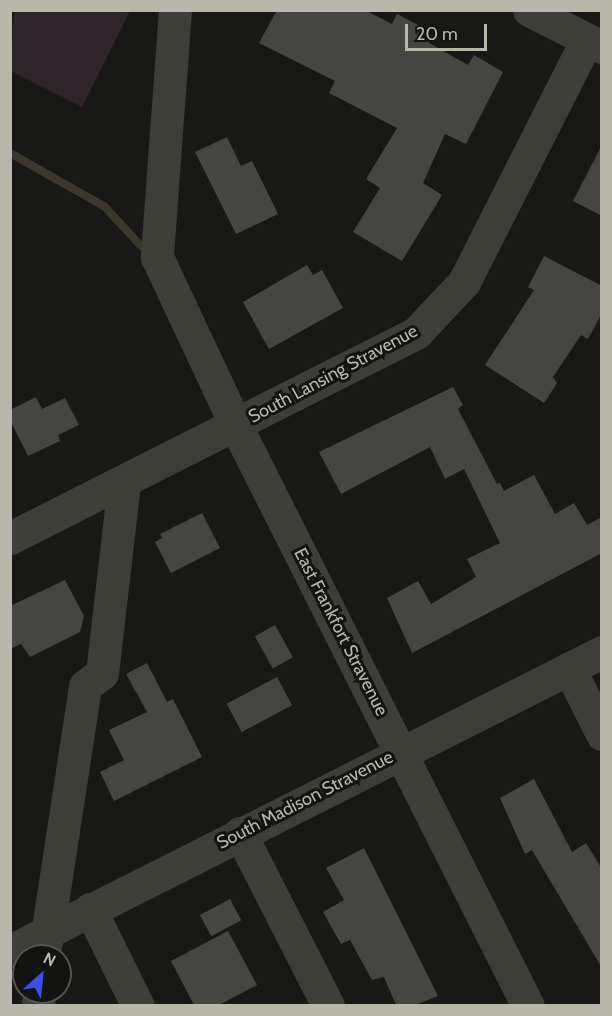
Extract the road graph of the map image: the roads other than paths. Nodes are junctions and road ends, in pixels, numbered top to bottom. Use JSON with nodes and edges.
{"nodes":[{"id":1,"x":175,"y":10,"type":"edge"},
{"id":2,"x":529,"y":10,"type":"edge"},
{"id":3,"x":594,"y":43,"type":"edge"},
{"id":4,"x":236,"y":426,"type":"junction"},
{"id":5,"x":124,"y":482,"type":"junction"},
{"id":6,"x":10,"y":538,"type":"edge"},
{"id":7,"x":602,"y":652,"type":"edge"},
{"id":8,"x":569,"y":668,"type":"junction"},
{"id":9,"x":602,"y":734,"type":"edge"},
{"id":10,"x":401,"y":752,"type":"junction"},
{"id":11,"x":240,"y":833,"type":"junction"},
{"id":12,"x":90,"y":909,"type":"junction"},
{"id":13,"x":45,"y":944,"type":"edge"},
{"id":14,"x":138,"y":1005,"type":"edge"},
{"id":15,"x":327,"y":1005,"type":"edge"},
{"id":16,"x":528,"y":1005,"type":"edge"}],
"edges":[{"from":1,"to":4,"type":"street","name":"East Frankfort Stravenue"},
{"from":2,"to":3,"type":"street"},
{"from":3,"to":4,"type":"street","name":"South Lansing Stravenue"},
{"from":4,"to":5,"type":"street","name":"South Lansing Stravenue"},
{"from":4,"to":10,"type":"street","name":"East Frankfort Stravenue"},
{"from":5,"to":6,"type":"street","name":"South Lansing Stravenue"},
{"from":5,"to":13,"type":"street"},
{"from":7,"to":8,"type":"street","name":"South Madison Stravenue"},
{"from":8,"to":9,"type":"street"},
{"from":8,"to":10,"type":"street","name":"South Madison Stravenue"},
{"from":10,"to":11,"type":"street","name":"South Madison Stravenue"},
{"from":10,"to":16,"type":"street","name":"East Frankfort Stravenue"},
{"from":11,"to":12,"type":"street","name":"South Madison Stravenue"},
{"from":11,"to":15,"type":"street"},
{"from":12,"to":13,"type":"street","name":"South Madison Stravenue"},
{"from":12,"to":14,"type":"street"}]}
